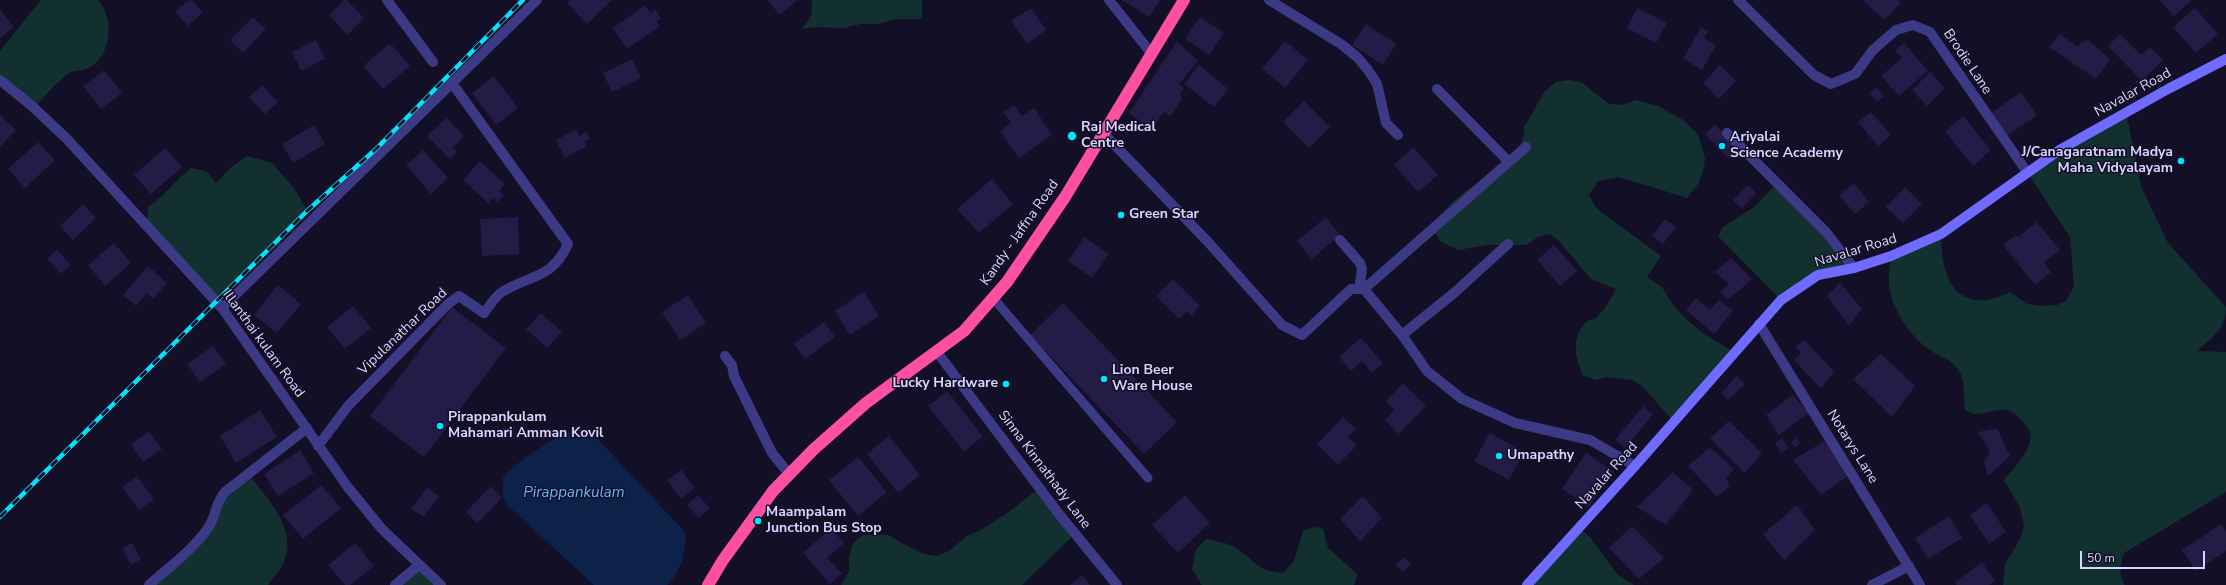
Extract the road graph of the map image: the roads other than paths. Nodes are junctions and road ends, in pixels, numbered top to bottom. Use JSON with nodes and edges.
{"nodes":[{"id":1,"x":387,"y":0,"type":"edge"},
{"id":2,"x":537,"y":0,"type":"edge"},
{"id":3,"x":1109,"y":0,"type":"edge"},
{"id":4,"x":1184,"y":0,"type":"edge"},
{"id":5,"x":1269,"y":0,"type":"edge"},
{"id":6,"x":1738,"y":0,"type":"edge"},
{"id":7,"x":1151,"y":53,"type":"junction"},
{"id":8,"x":2226,"y":58,"type":"edge"},
{"id":9,"x":433,"y":62,"type":"dead end"},
{"id":10,"x":0,"y":80,"type":"edge"},
{"id":11,"x":452,"y":83,"type":"junction"},
{"id":12,"x":1437,"y":89,"type":"dead end"},
{"id":13,"x":1727,"y":133,"type":"dead end"},
{"id":14,"x":1104,"y":134,"type":"junction"},
{"id":15,"x":1398,"y":135,"type":"dead end"},
{"id":16,"x":1526,"y":147,"type":"dead end"},
{"id":17,"x":1509,"y":162,"type":"junction"},
{"id":18,"x":2027,"y":172,"type":"junction"},
{"id":19,"x":1340,"y":240,"type":"dead end"},
{"id":20,"x":1508,"y":244,"type":"dead end"},
{"id":21,"x":1854,"y":268,"type":"junction"},
{"id":22,"x":1362,"y":289,"type":"junction"},
{"id":23,"x":993,"y":298,"type":"junction"},
{"id":24,"x":222,"y":308,"type":"junction"},
{"id":25,"x":1759,"y":324,"type":"junction"},
{"id":26,"x":1402,"y":335,"type":"junction"},
{"id":27,"x":937,"y":352,"type":"junction"},
{"id":28,"x":725,"y":356,"type":"dead end"},
{"id":29,"x":307,"y":428,"type":"junction"},
{"id":30,"x":318,"y":446,"type":"junction"},
{"id":31,"x":1636,"y":466,"type":"junction"},
{"id":32,"x":790,"y":476,"type":"junction"},
{"id":33,"x":1148,"y":478,"type":"dead end"},
{"id":34,"x":419,"y":565,"type":"junction"},
{"id":35,"x":1909,"y":566,"type":"junction"},
{"id":36,"x":149,"y":585,"type":"edge"},
{"id":37,"x":395,"y":585,"type":"edge"},
{"id":38,"x":440,"y":585,"type":"edge"},
{"id":39,"x":708,"y":585,"type":"edge"},
{"id":40,"x":1117,"y":585,"type":"edge"},
{"id":41,"x":1527,"y":585,"type":"edge"},
{"id":42,"x":1872,"y":585,"type":"edge"},
{"id":43,"x":1920,"y":585,"type":"edge"}],
"edges":[{"from":1,"to":9,"type":"street"},
{"from":2,"to":11,"type":"street"},
{"from":3,"to":7,"type":"street"},
{"from":4,"to":7,"type":"highway","name":"Kandy - Jaffna Road"},
{"from":5,"to":15,"type":"street"},
{"from":6,"to":18,"type":"street","name":"Brodie Lane"},
{"from":7,"to":14,"type":"highway","name":"Kandy - Jaffna Road"},
{"from":8,"to":18,"type":"street","name":"Navalar Road"},
{"from":10,"to":24,"type":"street","name":"Illanthai kulam Road"},
{"from":11,"to":24,"type":"street"},
{"from":11,"to":30,"type":"street","name":"Vipulanathar Road"},
{"from":12,"to":17,"type":"street"},
{"from":13,"to":21,"type":"street"},
{"from":14,"to":22,"type":"street"},
{"from":14,"to":23,"type":"highway","name":"Kandy - Jaffna Road"},
{"from":16,"to":17,"type":"street"},
{"from":17,"to":22,"type":"street"},
{"from":18,"to":21,"type":"street","name":"Navalar Road"},
{"from":19,"to":22,"type":"street"},
{"from":20,"to":26,"type":"street"},
{"from":21,"to":25,"type":"street","name":"Navalar Road"},
{"from":22,"to":26,"type":"street"},
{"from":23,"to":27,"type":"highway","name":"Kandy - Jaffna Road"},
{"from":23,"to":33,"type":"lane"},
{"from":24,"to":29,"type":"street","name":"Illanthai kulam Road"},
{"from":25,"to":31,"type":"street","name":"Navalar Road"},
{"from":25,"to":35,"type":"street","name":"Notarys Lane"},
{"from":26,"to":31,"type":"street"},
{"from":27,"to":32,"type":"highway","name":"Kandy - Jaffna Road"},
{"from":27,"to":40,"type":"street","name":"Sinna Kinnathady Lane"},
{"from":28,"to":32,"type":"street"},
{"from":29,"to":30,"type":"street","name":"Illanthai kulam Road"},
{"from":29,"to":36,"type":"street"},
{"from":30,"to":34,"type":"street","name":"Illanthai kulam Road"},
{"from":31,"to":41,"type":"street","name":"Navalar Road"},
{"from":32,"to":39,"type":"highway","name":"Kandy - Jaffna Road"},
{"from":34,"to":37,"type":"street"},
{"from":34,"to":38,"type":"street","name":"Illanthai kulam Road"},
{"from":35,"to":42,"type":"street"},
{"from":35,"to":43,"type":"street","name":"Notarys Lane"}]}
